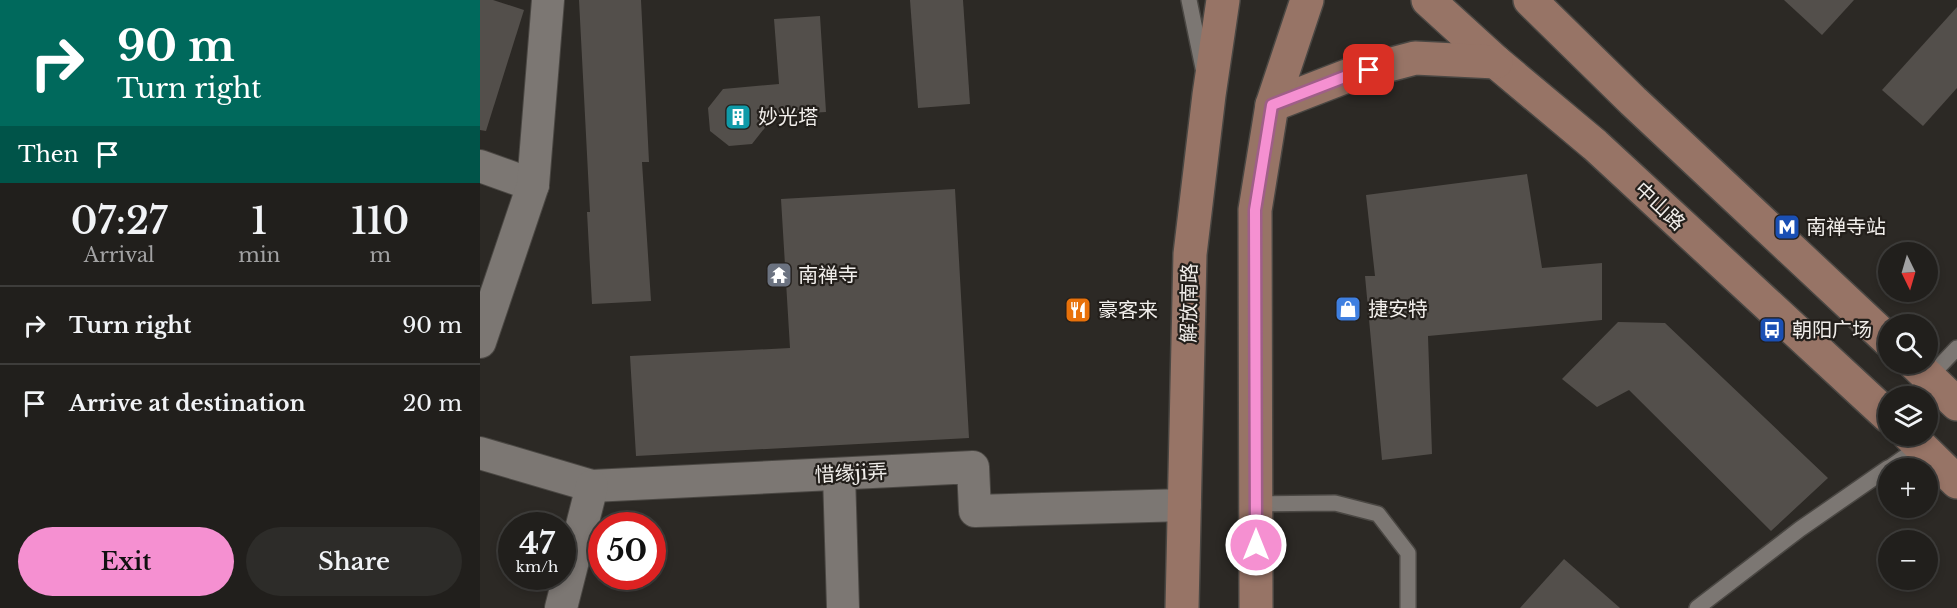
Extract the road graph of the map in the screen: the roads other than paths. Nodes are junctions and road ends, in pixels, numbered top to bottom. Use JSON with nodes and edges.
{"nodes":[{"id":1,"x":548,"y":0,"type":"edge"},
{"id":2,"x":1189,"y":0,"type":"edge"},
{"id":3,"x":1223,"y":0,"type":"edge"},
{"id":4,"x":1307,"y":0,"type":"edge"},
{"id":5,"x":1428,"y":0,"type":"edge"},
{"id":6,"x":1530,"y":0,"type":"edge"},
{"id":7,"x":1496,"y":62,"type":"junction"},
{"id":8,"x":1209,"y":95,"type":"junction"},
{"id":9,"x":1272,"y":105,"type":"junction"},
{"id":10,"x":480,"y":166,"type":"edge"},
{"id":11,"x":533,"y":185,"type":"junction"},
{"id":12,"x":1878,"y":331,"type":"edge"},
{"id":13,"x":480,"y":342,"type":"edge"},
{"id":14,"x":1957,"y":348,"type":"edge"},
{"id":15,"x":1918,"y":379,"type":"edge"},
{"id":16,"x":1957,"y":404,"type":"edge"},
{"id":17,"x":1878,"y":407,"type":"edge"},
{"id":18,"x":1910,"y":446,"type":"edge"},
{"id":19,"x":1920,"y":446,"type":"edge"},
{"id":20,"x":480,"y":453,"type":"edge"},
{"id":21,"x":1899,"y":458,"type":"edge"},
{"id":22,"x":839,"y":474,"type":"junction"},
{"id":23,"x":1878,"y":476,"type":"edge"},
{"id":24,"x":1957,"y":482,"type":"edge"},
{"id":25,"x":592,"y":486,"type":"junction"},
{"id":26,"x":1256,"y":504,"type":"junction"},
{"id":27,"x":1185,"y":505,"type":"junction"},
{"id":28,"x":561,"y":608,"type":"edge"},
{"id":29,"x":843,"y":608,"type":"edge"},
{"id":30,"x":1182,"y":608,"type":"edge"},
{"id":31,"x":1256,"y":608,"type":"edge"},
{"id":32,"x":1408,"y":608,"type":"edge"},
{"id":33,"x":1697,"y":608,"type":"edge"}],
"edges":[{"from":1,"to":11,"type":"street"},
{"from":2,"to":8,"type":"lane"},
{"from":3,"to":8,"type":"main road","name":"解放南路"},
{"from":4,"to":9,"type":"main road"},
{"from":5,"to":7,"type":"main road","name":"中山路"},
{"from":6,"to":12,"type":"main road"},
{"from":7,"to":9,"type":"main road"},
{"from":7,"to":17,"type":"main road","name":"中山路"},
{"from":8,"to":27,"type":"main road","name":"解放南路"},
{"from":9,"to":26,"type":"main road"},
{"from":10,"to":11,"type":"street"},
{"from":11,"to":13,"type":"street"},
{"from":14,"to":15,"type":"lane"},
{"from":15,"to":16,"type":"main road"},
{"from":18,"to":21,"type":"lane"},
{"from":19,"to":24,"type":"main road"},
{"from":20,"to":25,"type":"street","name":"惜缘ji弄"},
{"from":22,"to":25,"type":"street","name":"惜缘ji弄"},
{"from":22,"to":27,"type":"street","name":"惜缘ji弄"},
{"from":22,"to":29,"type":"street"},
{"from":23,"to":33,"type":"lane"},
{"from":25,"to":28,"type":"street"},
{"from":26,"to":31,"type":"main road"},
{"from":26,"to":32,"type":"lane"},
{"from":27,"to":30,"type":"main road","name":"解放南路"}]}
